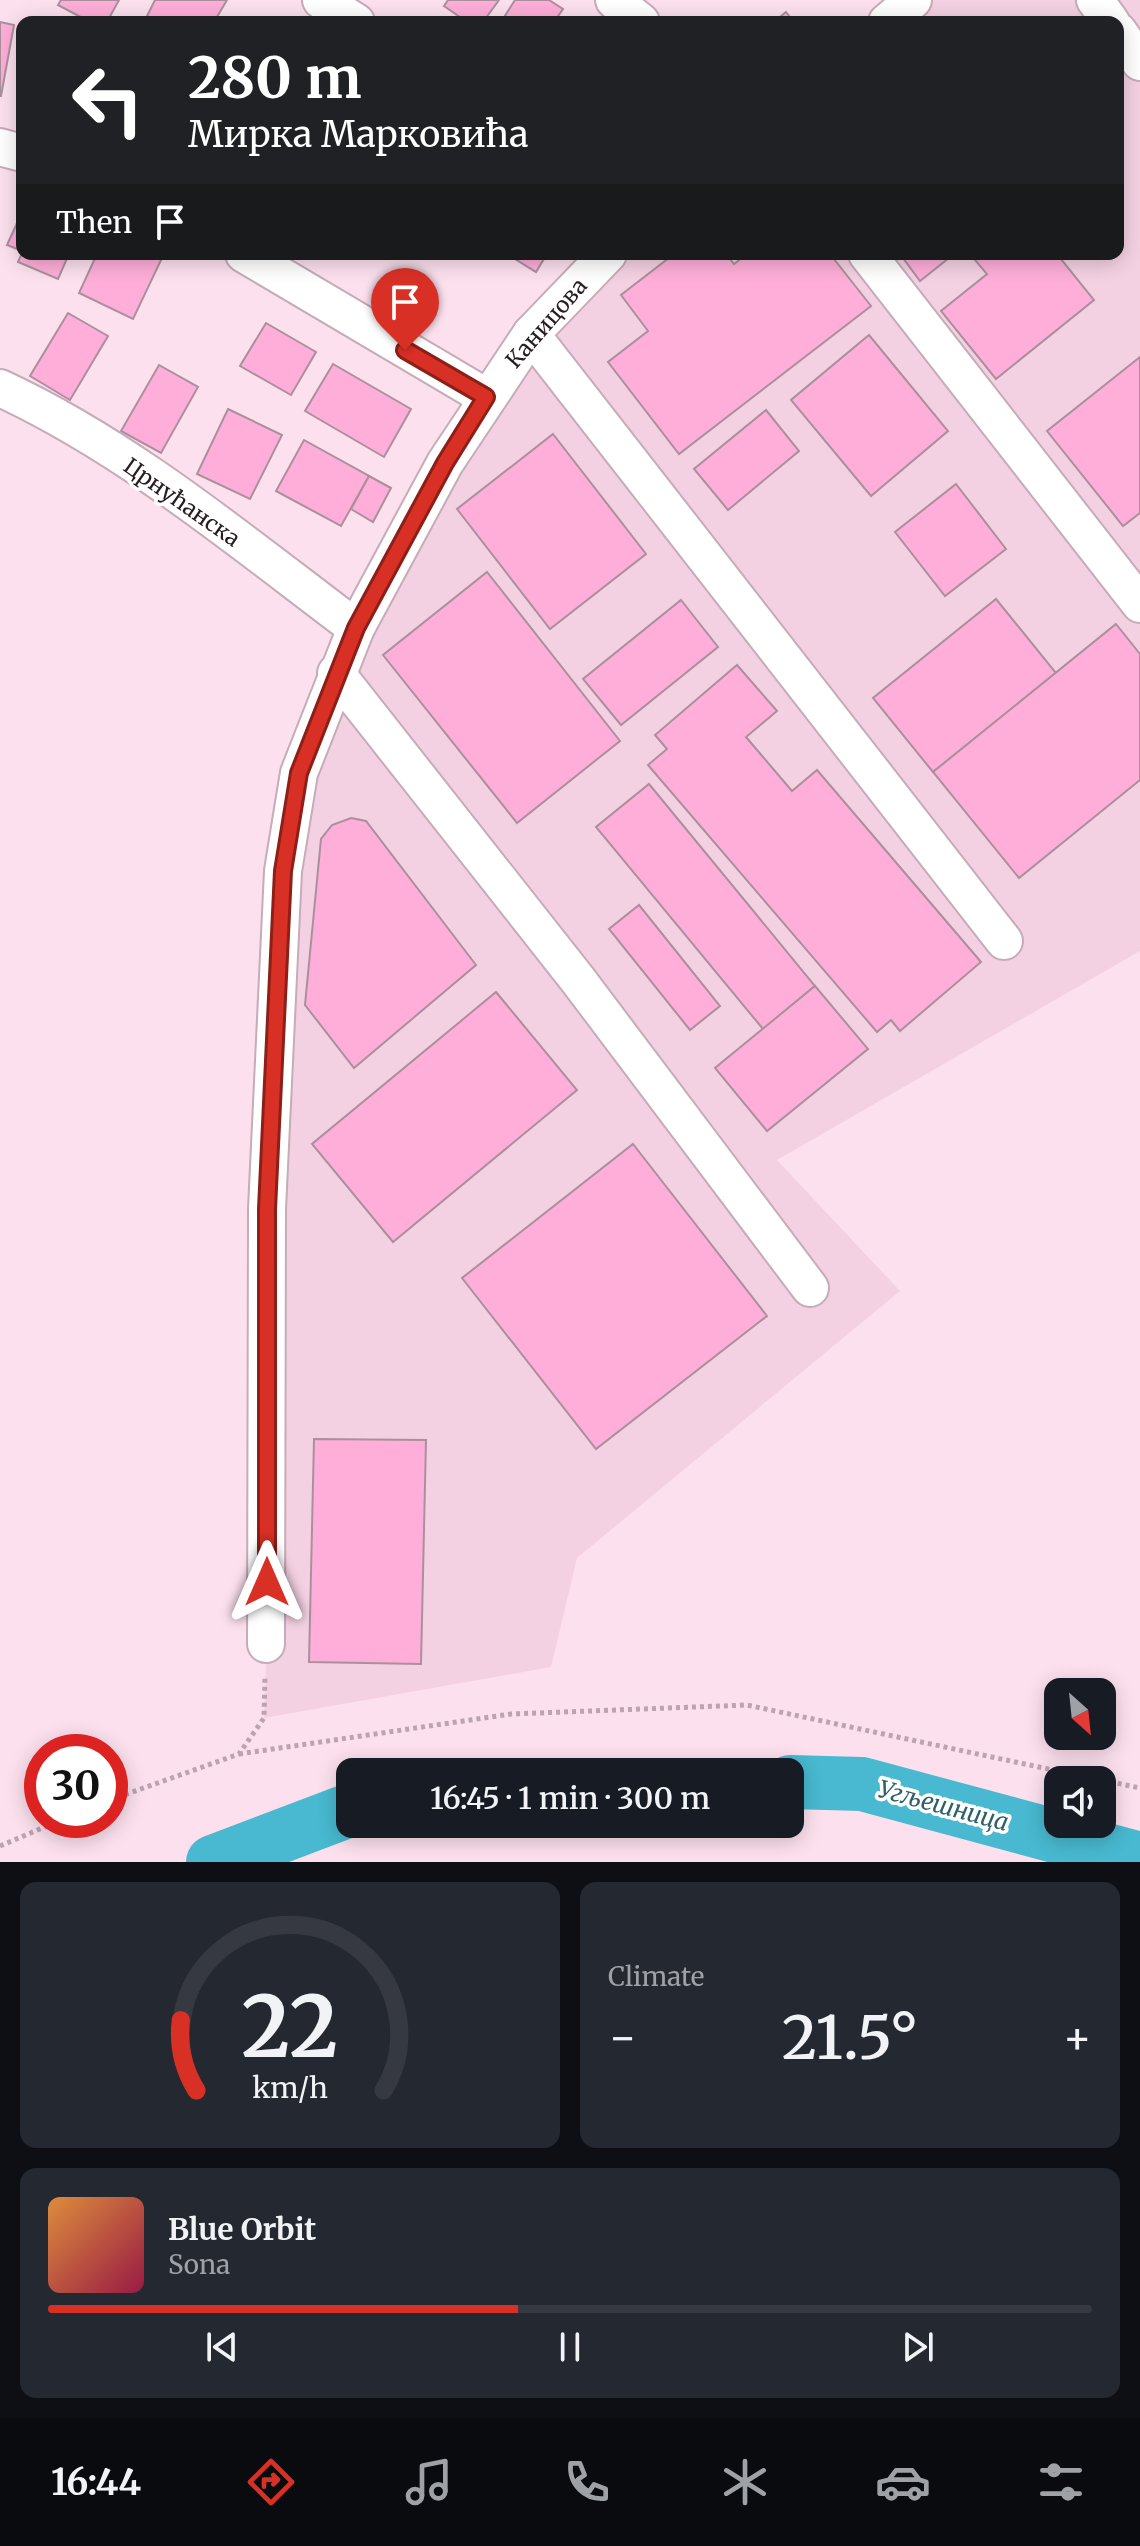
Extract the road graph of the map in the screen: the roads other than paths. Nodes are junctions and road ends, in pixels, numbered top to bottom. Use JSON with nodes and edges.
{"nodes":[{"id":1,"x":321,"y":0,"type":"edge"},
{"id":2,"x":614,"y":0,"type":"edge"},
{"id":3,"x":913,"y":0,"type":"edge"},
{"id":4,"x":346,"y":16,"type":"edge"},
{"id":5,"x":634,"y":16,"type":"edge"},
{"id":6,"x":894,"y":16,"type":"edge"},
{"id":7,"x":1124,"y":39,"type":"edge"},
{"id":8,"x":1140,"y":62,"type":"edge"},
{"id":9,"x":254,"y":260,"type":"edge"},
{"id":10,"x":602,"y":260,"type":"edge"},
{"id":11,"x":872,"y":260,"type":"edge"},
{"id":12,"x":531,"y":334,"type":"junction"},
{"id":13,"x":0,"y":388,"type":"edge"},
{"id":14,"x":486,"y":397,"type":"junction"},
{"id":15,"x":1136,"y":590,"type":"edge"},
{"id":16,"x":356,"y":628,"type":"junction"},
{"id":17,"x":336,"y":673,"type":"junction"},
{"id":18,"x":1004,"y":941,"type":"dead end"},
{"id":19,"x":810,"y":1288,"type":"dead end"},
{"id":20,"x":266,"y":1644,"type":"road end"}],
"edges":[{"from":1,"to":4,"type":"street"},
{"from":2,"to":5,"type":"street"},
{"from":3,"to":6,"type":"street"},
{"from":7,"to":8,"type":"street"},
{"from":9,"to":14,"type":"street"},
{"from":10,"to":12,"type":"street","name":"Каницова"},
{"from":11,"to":15,"type":"street"},
{"from":12,"to":14,"type":"street","name":"Каницова"},
{"from":12,"to":18,"type":"street"},
{"from":13,"to":16,"type":"street","name":"Црнућанска"},
{"from":14,"to":16,"type":"street","name":"Каницова"},
{"from":16,"to":17,"type":"street","name":"Каницова"},
{"from":17,"to":19,"type":"street"},
{"from":17,"to":20,"type":"street","name":"Каницова"}]}
